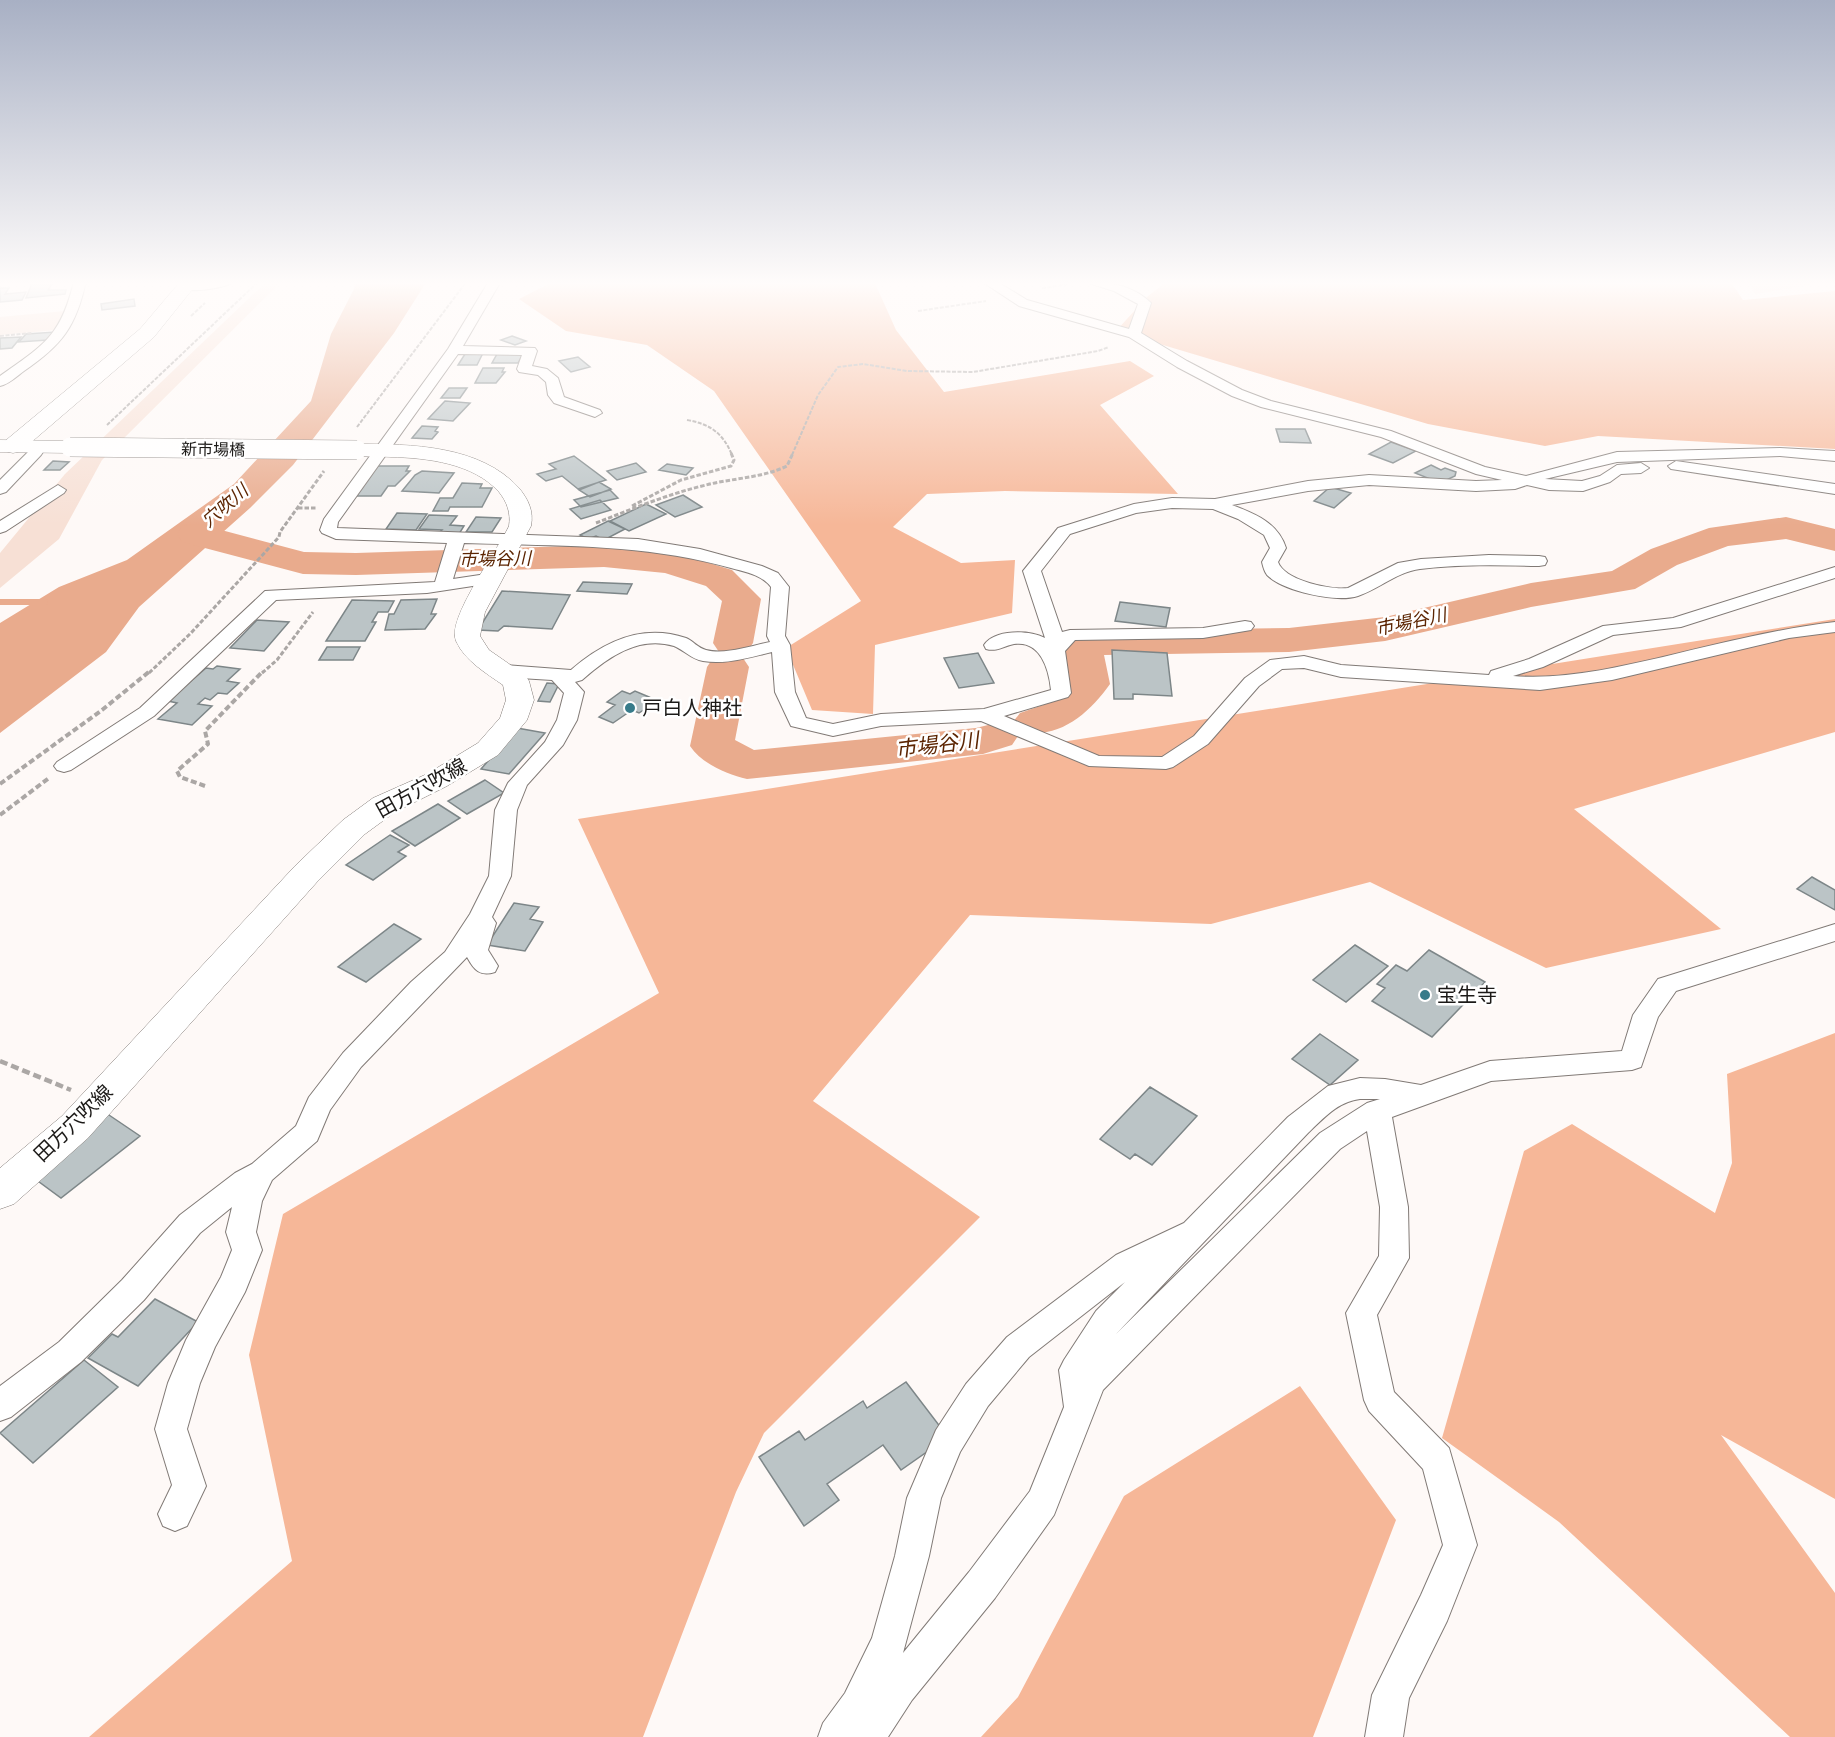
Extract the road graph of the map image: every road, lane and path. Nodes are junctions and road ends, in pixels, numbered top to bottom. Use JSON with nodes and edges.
{"nodes":[{"id":1,"x":28,"y":362,"type":"edge"},
{"id":2,"x":111,"y":362,"type":"edge"},
{"id":3,"x":174,"y":362,"type":"edge"},
{"id":4,"x":410,"y":362,"type":"edge"},
{"id":5,"x":446,"y":362,"type":"edge"},
{"id":6,"x":526,"y":362,"type":"edge"},
{"id":7,"x":1036,"y":362,"type":"edge"},
{"id":8,"x":1179,"y":362,"type":"edge"},
{"id":9,"x":0,"y":382,"type":"edge"},
{"id":10,"x":595,"y":413,"type":"dead end"},
{"id":11,"x":687,"y":420,"type":"dead end"},
{"id":12,"x":105,"y":428,"type":"dead end"},
{"id":13,"x":355,"y":441,"type":"junction"},
{"id":14,"x":7,"y":446,"type":"edge"},
{"id":15,"x":384,"y":450,"type":"junction"},
{"id":16,"x":36,"y":452,"type":"dead end"},
{"id":17,"x":1835,"y":456,"type":"edge"},
{"id":18,"x":329,"y":465,"type":"dead end"},
{"id":19,"x":1524,"y":482,"type":"junction"},
{"id":20,"x":0,"y":489,"type":"edge"},
{"id":21,"x":1835,"y":489,"type":"edge"},
{"id":22,"x":58,"y":490,"type":"dead end"},
{"id":23,"x":1215,"y":504,"type":"junction"},
{"id":24,"x":615,"y":515,"type":"junction"},
{"id":25,"x":595,"y":523,"type":"dead end"},
{"id":26,"x":0,"y":528,"type":"edge"},
{"id":27,"x":455,"y":542,"type":"junction"},
{"id":28,"x":503,"y":559,"type":"junction"},
{"id":29,"x":1539,"y":561,"type":"dead end"},
{"id":30,"x":1835,"y":572,"type":"edge"},
{"id":31,"x":444,"y":581,"type":"junction"},
{"id":32,"x":328,"y":592,"type":"junction"},
{"id":33,"x":1245,"y":626,"type":"dead end"},
{"id":34,"x":1835,"y":627,"type":"edge"},
{"id":35,"x":781,"y":645,"type":"junction"},
{"id":36,"x":993,"y":645,"type":"dead end"},
{"id":37,"x":1056,"y":650,"type":"junction"},
{"id":38,"x":502,"y":672,"type":"junction"},
{"id":39,"x":559,"y":676,"type":"junction"},
{"id":40,"x":1060,"y":677,"type":"junction"},
{"id":41,"x":1485,"y":679,"type":"junction"},
{"id":42,"x":984,"y":715,"type":"junction"},
{"id":43,"x":64,"y":766,"type":"joint"},
{"id":44,"x":0,"y":784,"type":"edge"},
{"id":45,"x":205,"y":786,"type":"dead end"},
{"id":46,"x":0,"y":815,"type":"edge"},
{"id":47,"x":484,"y":910,"type":"junction"},
{"id":48,"x":1835,"y":932,"type":"edge"},
{"id":49,"x":486,"y":966,"type":"dead end"},
{"id":50,"x":0,"y":1061,"type":"edge"},
{"id":51,"x":74,"y":1091,"type":"dead end"},
{"id":52,"x":1420,"y":1095,"type":"junction"},
{"id":53,"x":1377,"y":1111,"type":"junction"},
{"id":54,"x":262,"y":1172,"type":"junction"},
{"id":55,"x":0,"y":1192,"type":"edge"},
{"id":56,"x":1193,"y":1232,"type":"junction"},
{"id":57,"x":0,"y":1406,"type":"edge"},
{"id":58,"x":1080,"y":1408,"type":"junction"},
{"id":59,"x":175,"y":1514,"type":"dead end"},
{"id":60,"x":837,"y":1737,"type":"edge"},
{"id":61,"x":866,"y":1737,"type":"edge"},
{"id":62,"x":1384,"y":1737,"type":"edge"}],
"edges":[{"from":1,"to":9,"type":"street"},
{"from":2,"to":14,"type":"highway"},
{"from":3,"to":12,"type":"path"},
{"from":4,"to":13,"type":"path"},
{"from":5,"to":15,"type":"street"},
{"from":6,"to":10,"type":"street"},
{"from":7,"to":24,"type":"path"},
{"from":8,"to":19,"type":"street"},
{"from":11,"to":24,"type":"path"},
{"from":13,"to":14,"type":"main road","name":"新市場橋","bridge":true},
{"from":13,"to":15,"type":"main road","name":"田方穴吹線"},
{"from":15,"to":27,"type":"street"},
{"from":15,"to":28,"type":"main road","name":"田方穴吹線"},
{"from":16,"to":20,"type":"street"},
{"from":17,"to":19,"type":"street"},
{"from":18,"to":44,"type":"path"},
{"from":19,"to":21,"type":"street"},
{"from":19,"to":23,"type":"street"},
{"from":22,"to":26,"type":"street"},
{"from":23,"to":29,"type":"street"},
{"from":23,"to":37,"type":"street"},
{"from":24,"to":25,"type":"path"},
{"from":27,"to":28,"type":"street"},
{"from":27,"to":31,"type":"street"},
{"from":28,"to":31,"type":"street"},
{"from":28,"to":35,"type":"street"},
{"from":28,"to":38,"type":"main road","name":"田方穴吹線"},
{"from":30,"to":41,"type":"street"},
{"from":31,"to":32,"type":"street"},
{"from":32,"to":43,"type":"street"},
{"from":32,"to":45,"type":"path"},
{"from":33,"to":37,"type":"street"},
{"from":34,"to":41,"type":"street"},
{"from":35,"to":39,"type":"street"},
{"from":35,"to":42,"type":"street"},
{"from":36,"to":40,"type":"street"},
{"from":37,"to":40,"type":"street"},
{"from":38,"to":39,"type":"street"},
{"from":38,"to":55,"type":"main road","name":"田方穴吹線"},
{"from":39,"to":47,"type":"street"},
{"from":40,"to":42,"type":"street"},
{"from":41,"to":42,"type":"street"},
{"from":43,"to":46,"type":"path"},
{"from":47,"to":49,"type":"street"},
{"from":47,"to":54,"type":"street"},
{"from":48,"to":52,"type":"street"},
{"from":50,"to":51,"type":"path"},
{"from":52,"to":53,"type":"street"},
{"from":52,"to":56,"type":"street"},
{"from":53,"to":58,"type":"street"},
{"from":53,"to":62,"type":"street"},
{"from":54,"to":57,"type":"street"},
{"from":54,"to":59,"type":"street"},
{"from":56,"to":58,"type":"street"},
{"from":56,"to":60,"type":"street"},
{"from":58,"to":61,"type":"street"}]}
